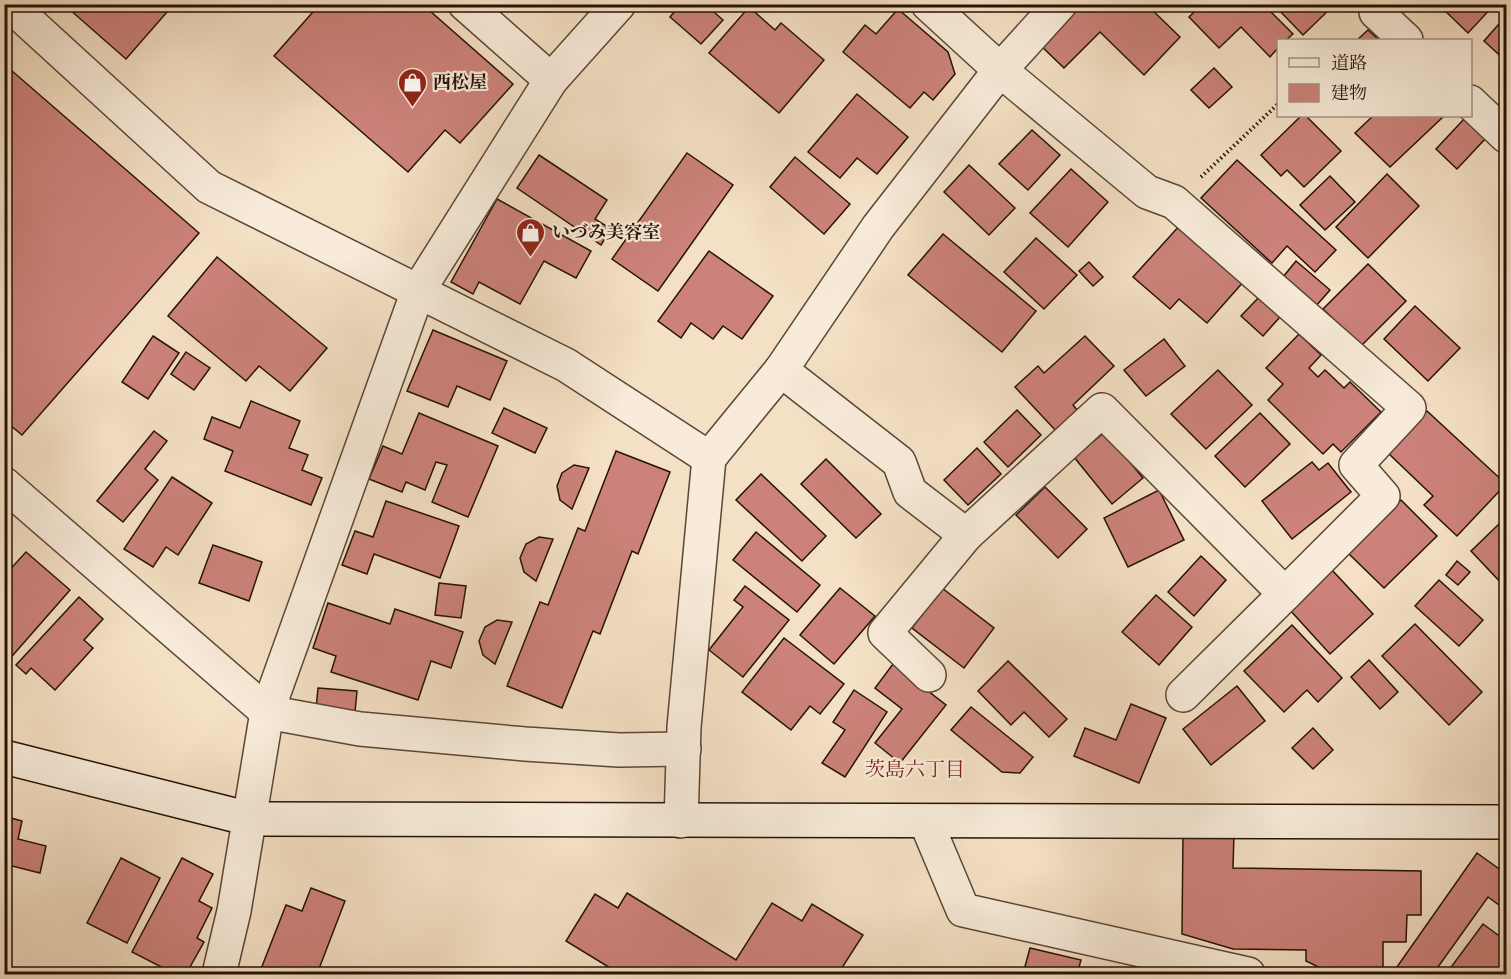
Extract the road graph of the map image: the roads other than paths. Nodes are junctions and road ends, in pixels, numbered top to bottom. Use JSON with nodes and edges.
{"nodes":[{"id":1,"x":9,"y":4,"type":"edge"},
{"id":2,"x":465,"y":4,"type":"edge"},
{"id":3,"x":619,"y":4,"type":"edge"},
{"id":4,"x":928,"y":4,"type":"edge"},
{"id":5,"x":1060,"y":4,"type":"edge"},
{"id":6,"x":1384,"y":4,"type":"edge"},
{"id":7,"x":1405,"y":39,"type":"edge"},
{"id":8,"x":1000,"y":70,"type":"junction"},
{"id":9,"x":551,"y":80,"type":"junction"},
{"id":10,"x":1472,"y":104,"type":"edge"},
{"id":11,"x":1506,"y":136,"type":"edge"},
{"id":12,"x":418,"y":291,"type":"junction"},
{"id":13,"x":781,"y":370,"type":"junction"},
{"id":14,"x":709,"y":458,"type":"junction"},
{"id":15,"x":4,"y":484,"type":"edge"},
{"id":16,"x":966,"y":535,"type":"junction"},
{"id":17,"x":1285,"y":594,"type":"junction"},
{"id":18,"x":929,"y":675,"type":"dead end"},
{"id":19,"x":1183,"y":694,"type":"dead end"},
{"id":20,"x":267,"y":712,"type":"junction"},
{"id":21,"x":684,"y":749,"type":"junction"},
{"id":22,"x":4,"y":757,"type":"edge"},
{"id":23,"x":250,"y":819,"type":"junction"},
{"id":24,"x":681,"y":821,"type":"junction"},
{"id":25,"x":926,"y":822,"type":"junction"},
{"id":26,"x":1506,"y":822,"type":"edge"},
{"id":27,"x":219,"y":975,"type":"edge"},
{"id":28,"x":1248,"y":975,"type":"edge"}],
"edges":[{"from":1,"to":12,"type":"street"},
{"from":2,"to":9,"type":"street"},
{"from":3,"to":9,"type":"street"},
{"from":4,"to":8,"type":"street"},
{"from":5,"to":8,"type":"street"},
{"from":6,"to":7,"type":"street"},
{"from":8,"to":13,"type":"street"},
{"from":8,"to":17,"type":"street"},
{"from":9,"to":12,"type":"street"},
{"from":10,"to":11,"type":"street"},
{"from":12,"to":14,"type":"street"},
{"from":12,"to":20,"type":"street"},
{"from":13,"to":14,"type":"street"},
{"from":13,"to":16,"type":"street"},
{"from":14,"to":21,"type":"street"},
{"from":15,"to":20,"type":"street"},
{"from":16,"to":17,"type":"street"},
{"from":16,"to":18,"type":"street"},
{"from":17,"to":19,"type":"street"},
{"from":20,"to":21,"type":"street"},
{"from":20,"to":23,"type":"street"},
{"from":21,"to":24,"type":"street"},
{"from":22,"to":23,"type":"street"},
{"from":23,"to":24,"type":"street"},
{"from":23,"to":27,"type":"street"},
{"from":24,"to":25,"type":"street"},
{"from":25,"to":26,"type":"street"},
{"from":25,"to":28,"type":"street"}]}
